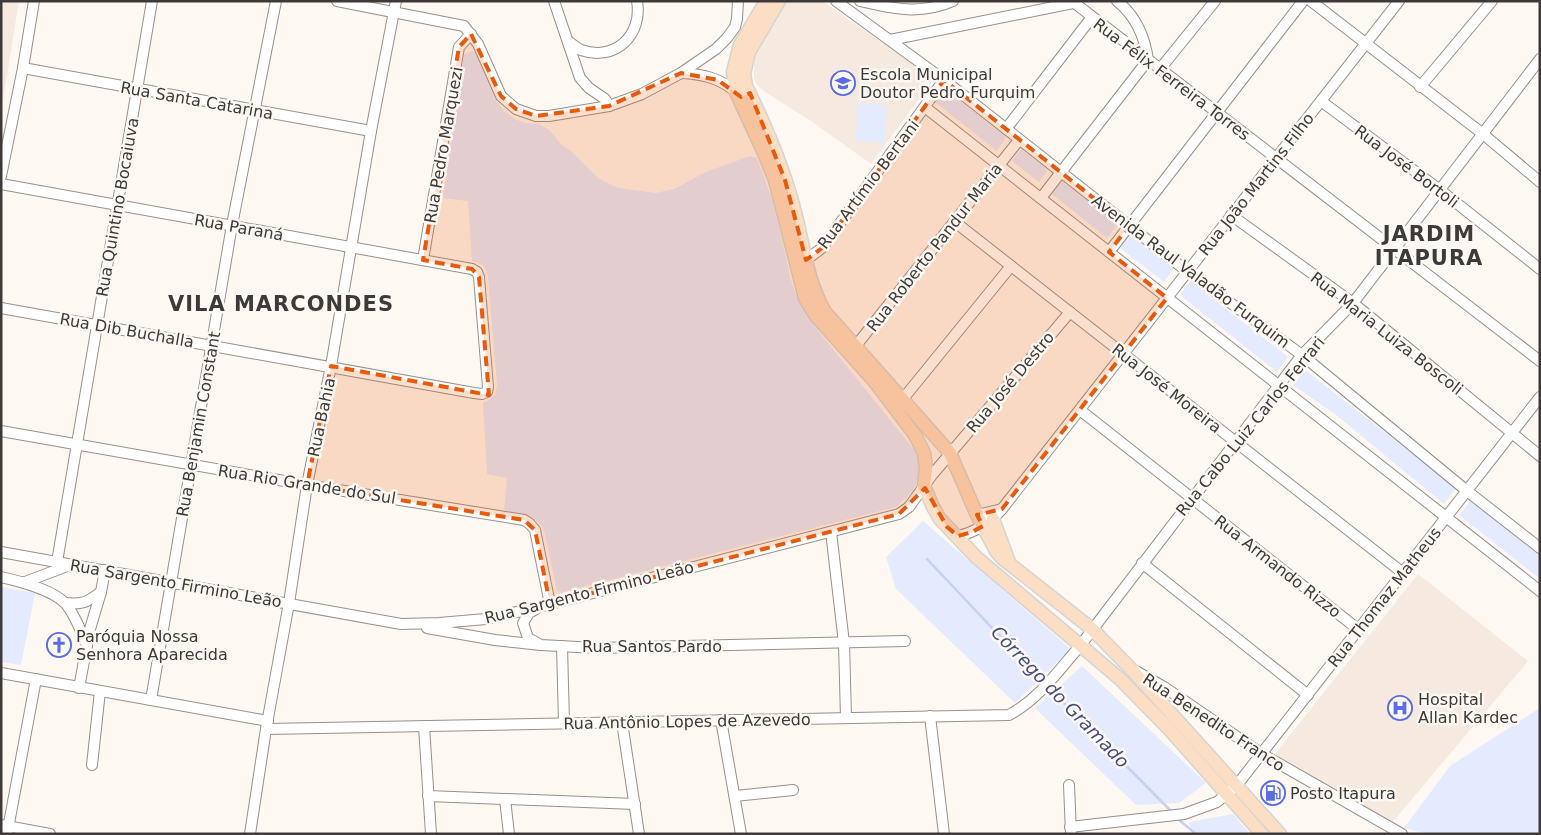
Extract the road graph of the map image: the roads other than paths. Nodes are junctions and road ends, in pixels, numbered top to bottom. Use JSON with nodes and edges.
{"nodes":[{"id":1,"x":34,"y":1,"type":"edge"},
{"id":2,"x":152,"y":1,"type":"edge"},
{"id":3,"x":276,"y":1,"type":"edge"},
{"id":4,"x":337,"y":1,"type":"edge"},
{"id":5,"x":554,"y":1,"type":"edge"},
{"id":6,"x":637,"y":1,"type":"edge"},
{"id":7,"x":738,"y":1,"type":"edge"},
{"id":8,"x":766,"y":1,"type":"edge"},
{"id":9,"x":780,"y":1,"type":"edge"},
{"id":10,"x":836,"y":1,"type":"edge"},
{"id":11,"x":860,"y":1,"type":"edge"},
{"id":12,"x":953,"y":1,"type":"edge"},
{"id":13,"x":1215,"y":1,"type":"edge"},
{"id":14,"x":1303,"y":1,"type":"edge"},
{"id":15,"x":1311,"y":1,"type":"edge"},
{"id":16,"x":1399,"y":1,"type":"edge"},
{"id":17,"x":1492,"y":1,"type":"edge"},
{"id":18,"x":1073,"y":2,"type":"edge"},
{"id":19,"x":871,"y":3,"type":"edge"},
{"id":20,"x":1122,"y":3,"type":"edge"},
{"id":21,"x":396,"y":6,"type":"edge"},
{"id":22,"x":1092,"y":17,"type":"junction"},
{"id":23,"x":735,"y":27,"type":"junction"},
{"id":24,"x":749,"y":30,"type":"junction"},
{"id":25,"x":471,"y":34,"type":"junction"},
{"id":26,"x":890,"y":40,"type":"junction"},
{"id":27,"x":568,"y":41,"type":"junction"},
{"id":28,"x":1365,"y":44,"type":"junction"},
{"id":29,"x":1540,"y":59,"type":"edge"},
{"id":30,"x":1148,"y":60,"type":"junction"},
{"id":31,"x":740,"y":61,"type":"junction"},
{"id":32,"x":23,"y":68,"type":"junction"},
{"id":33,"x":1160,"y":69,"type":"junction"},
{"id":34,"x":681,"y":73,"type":"junction"},
{"id":35,"x":944,"y":80,"type":"junction"},
{"id":36,"x":1420,"y":87,"type":"junction"},
{"id":37,"x":137,"y":90,"type":"junction"},
{"id":38,"x":741,"y":94,"type":"junction"},
{"id":39,"x":1321,"y":100,"type":"junction"},
{"id":40,"x":609,"y":106,"type":"junction"},
{"id":41,"x":926,"y":108,"type":"junction"},
{"id":42,"x":255,"y":111,"type":"junction"},
{"id":43,"x":1216,"y":113,"type":"junction"},
{"id":44,"x":1006,"y":129,"type":"junction"},
{"id":45,"x":370,"y":131,"type":"junction"},
{"id":46,"x":1483,"y":134,"type":"junction"},
{"id":47,"x":1019,"y":140,"type":"junction"},
{"id":48,"x":1276,"y":158,"type":"junction"},
{"id":49,"x":999,"y":165,"type":"junction"},
{"id":50,"x":1540,"y":168,"type":"edge"},
{"id":51,"x":1061,"y":172,"type":"junction"},
{"id":52,"x":1,"y":176,"type":"edge"},
{"id":53,"x":1536,"y":179,"type":"edge"},
{"id":54,"x":1,"y":184,"type":"edge"},
{"id":55,"x":1440,"y":190,"type":"junction"},
{"id":56,"x":1040,"y":198,"type":"junction"},
{"id":57,"x":117,"y":205,"type":"junction"},
{"id":58,"x":1232,"y":216,"type":"junction"},
{"id":59,"x":954,"y":222,"type":"junction"},
{"id":60,"x":232,"y":225,"type":"junction"},
{"id":61,"x":1129,"y":226,"type":"junction"},
{"id":62,"x":352,"y":247,"type":"junction"},
{"id":63,"x":1395,"y":248,"type":"junction"},
{"id":64,"x":1109,"y":252,"type":"junction"},
{"id":65,"x":423,"y":260,"type":"junction"},
{"id":66,"x":806,"y":260,"type":"junction"},
{"id":67,"x":1011,"y":266,"type":"junction"},
{"id":68,"x":1540,"y":269,"type":"edge"},
{"id":69,"x":477,"y":272,"type":"joint"},
{"id":70,"x":1188,"y":272,"type":"junction"},
{"id":71,"x":1167,"y":298,"type":"junction"},
{"id":72,"x":1353,"y":303,"type":"junction"},
{"id":73,"x":1,"y":308,"type":"edge"},
{"id":74,"x":1070,"y":312,"type":"junction"},
{"id":75,"x":97,"y":324,"type":"junction"},
{"id":76,"x":212,"y":345,"type":"junction"},
{"id":77,"x":852,"y":350,"type":"junction"},
{"id":78,"x":1123,"y":354,"type":"junction"},
{"id":79,"x":1302,"y":355,"type":"junction"},
{"id":80,"x":1540,"y":360,"type":"edge"},
{"id":81,"x":331,"y":366,"type":"junction"},
{"id":82,"x":1279,"y":386,"type":"junction"},
{"id":83,"x":1540,"y":397,"type":"edge"},
{"id":84,"x":899,"y":403,"type":"junction"},
{"id":85,"x":1080,"y":410,"type":"junction"},
{"id":86,"x":1,"y":431,"type":"edge"},
{"id":87,"x":1512,"y":434,"type":"junction"},
{"id":88,"x":1236,"y":442,"type":"junction"},
{"id":89,"x":76,"y":444,"type":"junction"},
{"id":90,"x":950,"y":453,"type":"junction"},
{"id":91,"x":1540,"y":456,"type":"edge"},
{"id":92,"x":191,"y":465,"type":"junction"},
{"id":93,"x":307,"y":485,"type":"junction"},
{"id":94,"x":924,"y":486,"type":"junction"},
{"id":95,"x":1467,"y":491,"type":"junction"},
{"id":96,"x":1192,"y":497,"type":"junction"},
{"id":97,"x":1446,"y":517,"type":"junction"},
{"id":98,"x":989,"y":518,"type":"junction"},
{"id":99,"x":831,"y":532,"type":"junction"},
{"id":100,"x":958,"y":536,"type":"junction"},
{"id":101,"x":1540,"y":548,"type":"edge"},
{"id":102,"x":1,"y":552,"type":"edge"},
{"id":103,"x":56,"y":562,"type":"junction"},
{"id":104,"x":1142,"y":563,"type":"junction"},
{"id":105,"x":70,"y":565,"type":"junction"},
{"id":106,"x":105,"y":570,"type":"junction"},
{"id":107,"x":1403,"y":573,"type":"junction"},
{"id":108,"x":1,"y":577,"type":"edge"},
{"id":109,"x":21,"y":581,"type":"junction"},
{"id":110,"x":171,"y":582,"type":"junction"},
{"id":111,"x":1540,"y":591,"type":"edge"},
{"id":112,"x":101,"y":592,"type":"junction"},
{"id":113,"x":65,"y":603,"type":"junction"},
{"id":114,"x":289,"y":603,"type":"junction"},
{"id":115,"x":550,"y":604,"type":"junction"},
{"id":116,"x":539,"y":607,"type":"junction"},
{"id":117,"x":401,"y":624,"type":"junction"},
{"id":118,"x":1092,"y":629,"type":"junction"},
{"id":119,"x":1359,"y":630,"type":"junction"},
{"id":120,"x":905,"y":641,"type":"dead end"},
{"id":121,"x":844,"y":643,"type":"junction"},
{"id":122,"x":87,"y":645,"type":"junction"},
{"id":123,"x":541,"y":645,"type":"junction"},
{"id":124,"x":562,"y":646,"type":"junction"},
{"id":125,"x":1080,"y":646,"type":"junction"},
{"id":126,"x":1131,"y":669,"type":"junction"},
{"id":127,"x":1,"y":673,"type":"edge"},
{"id":128,"x":36,"y":679,"type":"junction"},
{"id":129,"x":1120,"y":679,"type":"junction"},
{"id":130,"x":79,"y":688,"type":"junction"},
{"id":131,"x":100,"y":691,"type":"junction"},
{"id":132,"x":1308,"y":695,"type":"junction"},
{"id":133,"x":151,"y":700,"type":"junction"},
{"id":134,"x":930,"y":716,"type":"junction"},
{"id":135,"x":846,"y":718,"type":"junction"},
{"id":136,"x":721,"y":720,"type":"junction"},
{"id":137,"x":622,"y":722,"type":"junction"},
{"id":138,"x":564,"y":723,"type":"junction"},
{"id":139,"x":267,"y":725,"type":"junction"},
{"id":140,"x":424,"y":726,"type":"junction"},
{"id":141,"x":1262,"y":754,"type":"junction"},
{"id":142,"x":92,"y":765,"type":"dead end"},
{"id":143,"x":1069,"y":785,"type":"dead end"},
{"id":144,"x":1237,"y":786,"type":"junction"},
{"id":145,"x":793,"y":790,"type":"dead end"},
{"id":146,"x":1227,"y":795,"type":"junction"},
{"id":147,"x":428,"y":796,"type":"junction"},
{"id":148,"x":735,"y":796,"type":"junction"},
{"id":149,"x":505,"y":799,"type":"junction"},
{"id":150,"x":635,"y":804,"type":"junction"},
{"id":151,"x":6,"y":829,"type":"edge"},
{"id":152,"x":1070,"y":830,"type":"edge"},
{"id":153,"x":251,"y":833,"type":"edge"},
{"id":154,"x":50,"y":834,"type":"edge"},
{"id":155,"x":430,"y":834,"type":"edge"},
{"id":156,"x":509,"y":834,"type":"edge"},
{"id":157,"x":639,"y":834,"type":"edge"},
{"id":158,"x":741,"y":834,"type":"edge"},
{"id":159,"x":944,"y":834,"type":"edge"},
{"id":160,"x":1262,"y":834,"type":"edge"},
{"id":161,"x":1280,"y":834,"type":"edge"},
{"id":162,"x":1402,"y":834,"type":"edge"}],
"edges":[{"from":1,"to":32,"type":"street"},
{"from":2,"to":37,"type":"street","name":"Rua Quintino Bocaiuva"},
{"from":3,"to":42,"type":"street","name":"Rua Benjamin Constant"},
{"from":4,"to":21,"type":"street"},
{"from":5,"to":27,"type":"street"},
{"from":6,"to":27,"type":"street"},
{"from":7,"to":23,"type":"street"},
{"from":8,"to":24,"type":"main road"},
{"from":9,"to":31,"type":"main road"},
{"from":10,"to":26,"type":"street","name":"Avenida Raul Valadão Furquim"},
{"from":11,"to":19,"type":"street"},
{"from":12,"to":19,"type":"street"},
{"from":13,"to":33,"type":"street"},
{"from":14,"to":43,"type":"street"},
{"from":15,"to":28,"type":"street"},
{"from":16,"to":28,"type":"street","name":"Rua João Martins Filho"},
{"from":17,"to":36,"type":"street"},
{"from":18,"to":22,"type":"street","name":"Rua Félix Ferreira Torres"},
{"from":18,"to":26,"type":"street","name":"Rua Félix Ferreira Torres"},
{"from":20,"to":30,"type":"street"},
{"from":21,"to":25,"type":"street"},
{"from":21,"to":45,"type":"street","name":"Rua Bahia"},
{"from":22,"to":30,"type":"street","name":"Rua Félix Ferreira Torres"},
{"from":22,"to":44,"type":"street"},
{"from":23,"to":24,"type":"street"},
{"from":23,"to":34,"type":"street"},
{"from":24,"to":31,"type":"main road"},
{"from":25,"to":40,"type":"street"},
{"from":25,"to":65,"type":"street","name":"Rua Pedro Marquezi"},
{"from":26,"to":35,"type":"street","name":"Avenida Raul Valadão Furquim"},
{"from":27,"to":40,"type":"street"},
{"from":28,"to":36,"type":"street"},
{"from":28,"to":39,"type":"street","name":"Rua João Martins Filho"},
{"from":29,"to":46,"type":"street","name":"Rua Cabo Luiz Carlos Ferrari"},
{"from":30,"to":33,"type":"street","name":"Rua Félix Ferreira Torres"},
{"from":30,"to":51,"type":"street"},
{"from":31,"to":38,"type":"main road"},
{"from":32,"to":37,"type":"street","name":"Rua Santa Catarina"},
{"from":32,"to":52,"type":"street"},
{"from":33,"to":43,"type":"street","name":"Rua Félix Ferreira Torres"},
{"from":34,"to":38,"type":"street"},
{"from":34,"to":40,"type":"street"},
{"from":35,"to":41,"type":"street","name":"Rua Artímio Bertani"},
{"from":35,"to":44,"type":"street","name":"Avenida Raul Valadão Furquim"},
{"from":36,"to":46,"type":"street"},
{"from":37,"to":42,"type":"street","name":"Rua Santa Catarina"},
{"from":37,"to":57,"type":"street","name":"Rua Quintino Bocaiuva"},
{"from":38,"to":66,"type":"main road"},
{"from":38,"to":77,"type":"main road"},
{"from":39,"to":48,"type":"street","name":"Rua João Martins Filho"},
{"from":39,"to":55,"type":"street","name":"Rua José Bortoli"},
{"from":41,"to":49,"type":"street","name":"Avenida Raul Valadão Furquim"},
{"from":41,"to":66,"type":"street","name":"Rua Artímio Bertani"},
{"from":42,"to":45,"type":"street","name":"Rua Santa Catarina"},
{"from":42,"to":60,"type":"street","name":"Rua Benjamin Constant"},
{"from":43,"to":48,"type":"street","name":"Rua Félix Ferreira Torres"},
{"from":43,"to":61,"type":"street"},
{"from":44,"to":47,"type":"street","name":"Avenida Raul Valadão Furquim"},
{"from":45,"to":62,"type":"street","name":"Rua Bahia"},
{"from":46,"to":53,"type":"street"},
{"from":46,"to":55,"type":"street","name":"Rua Cabo Luiz Carlos Ferrari"},
{"from":47,"to":49,"type":"street","name":"Rua Roberto Pandur Maria"},
{"from":47,"to":51,"type":"street","name":"Avenida Raul Valadão Furquim"},
{"from":48,"to":58,"type":"street","name":"Rua João Martins Filho"},
{"from":48,"to":63,"type":"street","name":"Rua Félix Ferreira Torres"},
{"from":49,"to":56,"type":"street","name":"Avenida Raul Valadão Furquim"},
{"from":49,"to":59,"type":"street","name":"Rua Roberto Pandur Maria"},
{"from":50,"to":53,"type":"street"},
{"from":51,"to":56,"type":"street"},
{"from":51,"to":61,"type":"street","name":"Avenida Raul Valadão Furquim"},
{"from":54,"to":57,"type":"street","name":"Rua Paraná"},
{"from":55,"to":63,"type":"street","name":"Rua Cabo Luiz Carlos Ferrari"},
{"from":55,"to":68,"type":"street","name":"Rua José Bortoli"},
{"from":56,"to":64,"type":"street","name":"Avenida Raul Valadão Furquim"},
{"from":57,"to":60,"type":"street","name":"Rua Paraná"},
{"from":57,"to":75,"type":"street","name":"Rua Quintino Bocaiuva"},
{"from":58,"to":70,"type":"street","name":"Rua João Martins Filho"},
{"from":58,"to":72,"type":"street","name":"Rua Maria Luiza Boscoli"},
{"from":59,"to":67,"type":"street","name":"Rua José Moreira"},
{"from":59,"to":77,"type":"street","name":"Rua Roberto Pandur Maria"},
{"from":60,"to":62,"type":"street","name":"Rua Paraná"},
{"from":60,"to":76,"type":"street","name":"Rua Benjamin Constant"},
{"from":61,"to":64,"type":"street"},
{"from":61,"to":70,"type":"street","name":"Avenida Raul Valadão Furquim"},
{"from":62,"to":65,"type":"street","name":"Rua Paraná"},
{"from":62,"to":81,"type":"street","name":"Rua Bahia"},
{"from":63,"to":72,"type":"street","name":"Rua Cabo Luiz Carlos Ferrari"},
{"from":63,"to":80,"type":"street","name":"Rua Félix Ferreira Torres"},
{"from":64,"to":71,"type":"street","name":"Avenida Raul Valadão Furquim"},
{"from":65,"to":69,"type":"street","name":"Rua Paraná"},
{"from":66,"to":77,"type":"main road"},
{"from":67,"to":74,"type":"street","name":"Rua José Moreira"},
{"from":67,"to":84,"type":"street"},
{"from":69,"to":81,"type":"street","name":"Rua Dib Buchalla"},
{"from":70,"to":71,"type":"street","name":"Rua João Martins Filho"},
{"from":70,"to":79,"type":"street","name":"Avenida Raul Valadão Furquim"},
{"from":71,"to":78,"type":"street","name":"Rua João Martins Filho"},
{"from":71,"to":82,"type":"street","name":"Avenida Raul Valadão Furquim"},
{"from":72,"to":79,"type":"street","name":"Rua Cabo Luiz Carlos Ferrari"},
{"from":72,"to":87,"type":"street","name":"Rua Maria Luiza Boscoli"},
{"from":73,"to":75,"type":"street","name":"Rua Dib Buchalla"},
{"from":74,"to":78,"type":"street","name":"Rua José Moreira"},
{"from":74,"to":90,"type":"street","name":"Rua José Destro"},
{"from":75,"to":76,"type":"street","name":"Rua Dib Buchalla"},
{"from":75,"to":89,"type":"street","name":"Rua Quintino Bocaiuva"},
{"from":76,"to":81,"type":"street","name":"Rua Dib Buchalla"},
{"from":76,"to":92,"type":"street","name":"Rua Benjamin Constant"},
{"from":77,"to":84,"type":"main road"},
{"from":78,"to":85,"type":"street","name":"Rua João Martins Filho"},
{"from":78,"to":88,"type":"street","name":"Rua José Moreira"},
{"from":79,"to":82,"type":"street","name":"Rua Cabo Luiz Carlos Ferrari"},
{"from":79,"to":95,"type":"street","name":"Avenida Raul Valadão Furquim"},
{"from":81,"to":93,"type":"street","name":"Rua Bahia"},
{"from":82,"to":88,"type":"street","name":"Rua Cabo Luiz Carlos Ferrari"},
{"from":82,"to":97,"type":"street","name":"Avenida Raul Valadão Furquim"},
{"from":83,"to":87,"type":"street","name":"Rua Thomaz Matheus"},
{"from":84,"to":90,"type":"main road"},
{"from":84,"to":94,"type":"main road"},
{"from":85,"to":96,"type":"street","name":"Rua Armando Rizzo"},
{"from":85,"to":98,"type":"street","name":"Rua João Martins Filho"},
{"from":86,"to":89,"type":"street","name":"Rua Rio Grande do Sul"},
{"from":87,"to":91,"type":"street","name":"Rua Maria Luiza Boscoli"},
{"from":87,"to":95,"type":"street","name":"Rua Thomaz Matheus"},
{"from":88,"to":96,"type":"street","name":"Rua Cabo Luiz Carlos Ferrari"},
{"from":88,"to":107,"type":"street","name":"Rua José Moreira"},
{"from":89,"to":92,"type":"street","name":"Rua Rio Grande do Sul"},
{"from":89,"to":103,"type":"street","name":"Rua Quintino Bocaiuva"},
{"from":90,"to":94,"type":"street","name":"Rua José Destro"},
{"from":90,"to":98,"type":"main road"},
{"from":92,"to":93,"type":"street","name":"Rua Rio Grande do Sul"},
{"from":92,"to":110,"type":"street","name":"Rua Benjamin Constant"},
{"from":93,"to":114,"type":"street","name":"Rua Bahia"},
{"from":93,"to":115,"type":"street","name":"Rua Rio Grande do Sul"},
{"from":94,"to":99,"type":"street","name":"Rua Sargento Firmino Leão"},
{"from":94,"to":100,"type":"main road"},
{"from":95,"to":97,"type":"street","name":"Rua Thomaz Matheus"},
{"from":95,"to":101,"type":"street","name":"Avenida Raul Valadão Furquim"},
{"from":96,"to":104,"type":"street","name":"Rua Cabo Luiz Carlos Ferrari"},
{"from":96,"to":119,"type":"street","name":"Rua Armando Rizzo"},
{"from":97,"to":107,"type":"street","name":"Rua Thomaz Matheus"},
{"from":97,"to":111,"type":"street","name":"Avenida Raul Valadão Furquim"},
{"from":98,"to":100,"type":"street"},
{"from":98,"to":118,"type":"main road"},
{"from":99,"to":115,"type":"street","name":"Rua Sargento Firmino Leão"},
{"from":99,"to":121,"type":"street"},
{"from":100,"to":125,"type":"main road"},
{"from":102,"to":103,"type":"street","name":"Rua Sargento Firmino Leão"},
{"from":103,"to":105,"type":"street","name":"Rua Sargento Firmino Leão"},
{"from":104,"to":118,"type":"street","name":"Rua Cabo Luiz Carlos Ferrari"},
{"from":104,"to":132,"type":"street"},
{"from":105,"to":106,"type":"street","name":"Rua Sargento Firmino Leão"},
{"from":105,"to":109,"type":"street"},
{"from":106,"to":110,"type":"street","name":"Rua Sargento Firmino Leão"},
{"from":106,"to":112,"type":"street"},
{"from":107,"to":119,"type":"street","name":"Rua Thomaz Matheus"},
{"from":108,"to":109,"type":"street"},
{"from":109,"to":113,"type":"street"},
{"from":110,"to":114,"type":"street","name":"Rua Sargento Firmino Leão"},
{"from":110,"to":133,"type":"street","name":"Rua Benjamin Constant"},
{"from":112,"to":113,"type":"street"},
{"from":112,"to":122,"type":"street"},
{"from":113,"to":122,"type":"street"},
{"from":114,"to":117,"type":"street","name":"Rua Sargento Firmino Leão"},
{"from":114,"to":139,"type":"street","name":"Rua Bahia"},
{"from":115,"to":116,"type":"street","name":"Rua Sargento Firmino Leão"},
{"from":116,"to":117,"type":"street","name":"Rua Sargento Firmino Leão"},
{"from":116,"to":123,"type":"street"},
{"from":117,"to":123,"type":"street","name":"Rua Santos Pardo"},
{"from":118,"to":125,"type":"street","name":"Rua Cabo Luiz Carlos Ferrari"},
{"from":118,"to":126,"type":"main road"},
{"from":119,"to":132,"type":"street","name":"Rua Thomaz Matheus"},
{"from":120,"to":121,"type":"street","name":"Rua Santos Pardo"},
{"from":121,"to":124,"type":"street","name":"Rua Santos Pardo"},
{"from":121,"to":135,"type":"street"},
{"from":122,"to":130,"type":"street"},
{"from":123,"to":124,"type":"street","name":"Rua Santos Pardo"},
{"from":124,"to":138,"type":"street"},
{"from":125,"to":129,"type":"main road"},
{"from":125,"to":134,"type":"street","name":"Rua Antônio Lopes de Azevedo"},
{"from":126,"to":129,"type":"main road"},
{"from":126,"to":141,"type":"street","name":"Rua Benedito Franco"},
{"from":126,"to":144,"type":"main road"},
{"from":127,"to":128,"type":"street","name":"Rua Antônio Lopes de Azevedo"},
{"from":128,"to":130,"type":"street","name":"Rua Antônio Lopes de Azevedo"},
{"from":128,"to":151,"type":"street"},
{"from":129,"to":146,"type":"main road"},
{"from":130,"to":131,"type":"street","name":"Rua Antônio Lopes de Azevedo"},
{"from":131,"to":133,"type":"street","name":"Rua Antônio Lopes de Azevedo"},
{"from":131,"to":142,"type":"street"},
{"from":132,"to":141,"type":"street","name":"Rua Thomaz Matheus"},
{"from":133,"to":139,"type":"street","name":"Rua Antônio Lopes de Azevedo"},
{"from":134,"to":135,"type":"street","name":"Rua Antônio Lopes de Azevedo"},
{"from":134,"to":159,"type":"street"},
{"from":135,"to":136,"type":"street","name":"Rua Antônio Lopes de Azevedo"},
{"from":136,"to":137,"type":"street","name":"Rua Antônio Lopes de Azevedo"},
{"from":136,"to":148,"type":"street"},
{"from":137,"to":138,"type":"street","name":"Rua Antônio Lopes de Azevedo"},
{"from":137,"to":150,"type":"street"},
{"from":138,"to":140,"type":"street","name":"Rua Antônio Lopes de Azevedo"},
{"from":139,"to":140,"type":"street","name":"Rua Antônio Lopes de Azevedo"},
{"from":139,"to":153,"type":"street","name":"Rua Bahia"},
{"from":140,"to":147,"type":"street"},
{"from":141,"to":144,"type":"street","name":"Rua Thomaz Matheus"},
{"from":141,"to":162,"type":"street","name":"Rua Benedito Franco"},
{"from":143,"to":152,"type":"street"},
{"from":144,"to":146,"type":"street","name":"Rua Thomaz Matheus"},
{"from":144,"to":161,"type":"main road"},
{"from":145,"to":148,"type":"street"},
{"from":146,"to":152,"type":"street","name":"Rua Thomaz Matheus"},
{"from":146,"to":160,"type":"main road"},
{"from":147,"to":149,"type":"street"},
{"from":147,"to":155,"type":"street"},
{"from":148,"to":158,"type":"street"},
{"from":149,"to":150,"type":"street"},
{"from":149,"to":156,"type":"street"},
{"from":150,"to":157,"type":"street"},
{"from":151,"to":154,"type":"street"}]}
